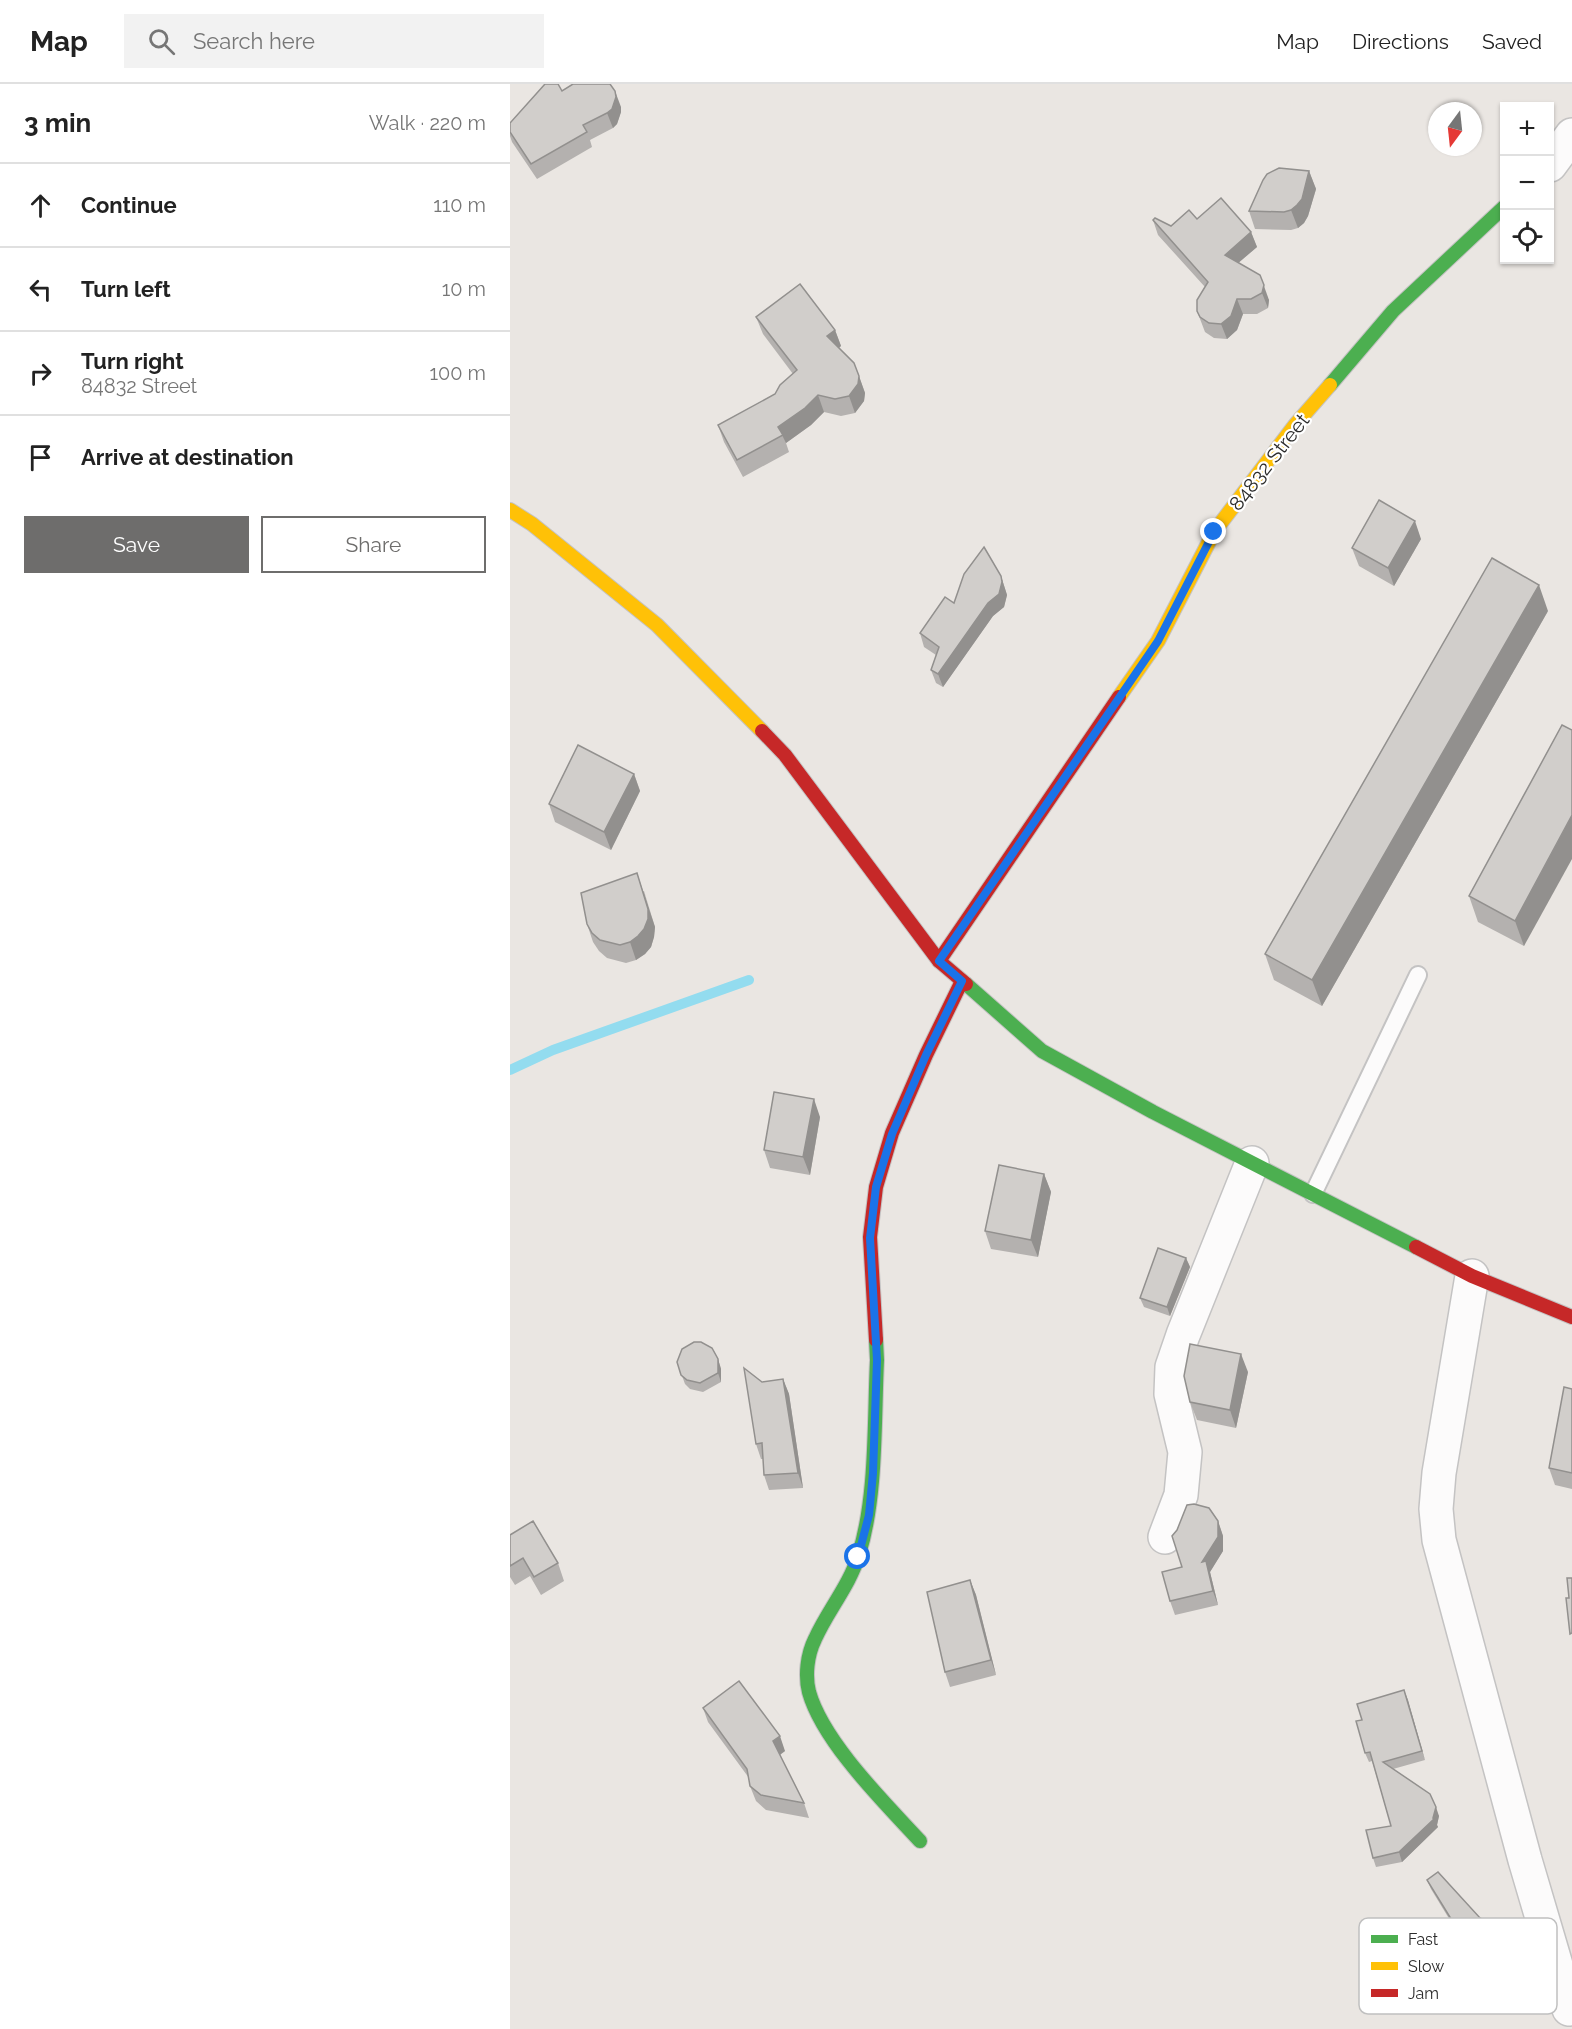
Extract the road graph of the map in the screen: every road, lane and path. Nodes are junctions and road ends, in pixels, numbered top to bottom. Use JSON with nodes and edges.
{"nodes":[{"id":1,"x":1572,"y":135,"type":"edge"},
{"id":2,"x":1554,"y":160,"type":"edge"},
{"id":3,"x":1501,"y":210,"type":"edge"},
{"id":4,"x":510,"y":510,"type":"edge"},
{"id":5,"x":939,"y":961,"type":"junction"},
{"id":6,"x":1418,"y":975,"type":"dead end"},
{"id":7,"x":962,"y":981,"type":"junction"},
{"id":8,"x":1252,"y":1163,"type":"junction"},
{"id":9,"x":1313,"y":1194,"type":"junction"},
{"id":10,"x":1472,"y":1276,"type":"junction"},
{"id":11,"x":1572,"y":1317,"type":"edge"},
{"id":12,"x":1165,"y":1537,"type":"dead end"},
{"id":13,"x":920,"y":1841,"type":"dead end"},
{"id":14,"x":1542,"y":1918,"type":"edge"},
{"id":15,"x":1557,"y":1968,"type":"edge"},
{"id":16,"x":1569,"y":2009,"type":"dead end"}],
"edges":[{"from":1,"to":2,"type":"street"},
{"from":3,"to":5,"type":"street","name":"84832 Street"},
{"from":4,"to":5,"type":"street"},
{"from":5,"to":7,"type":"street"},
{"from":6,"to":9,"type":"lane"},
{"from":7,"to":8,"type":"street"},
{"from":7,"to":13,"type":"street"},
{"from":8,"to":9,"type":"street"},
{"from":8,"to":12,"type":"street"},
{"from":9,"to":10,"type":"street"},
{"from":10,"to":11,"type":"street"},
{"from":10,"to":14,"type":"street"},
{"from":15,"to":16,"type":"street"}]}
